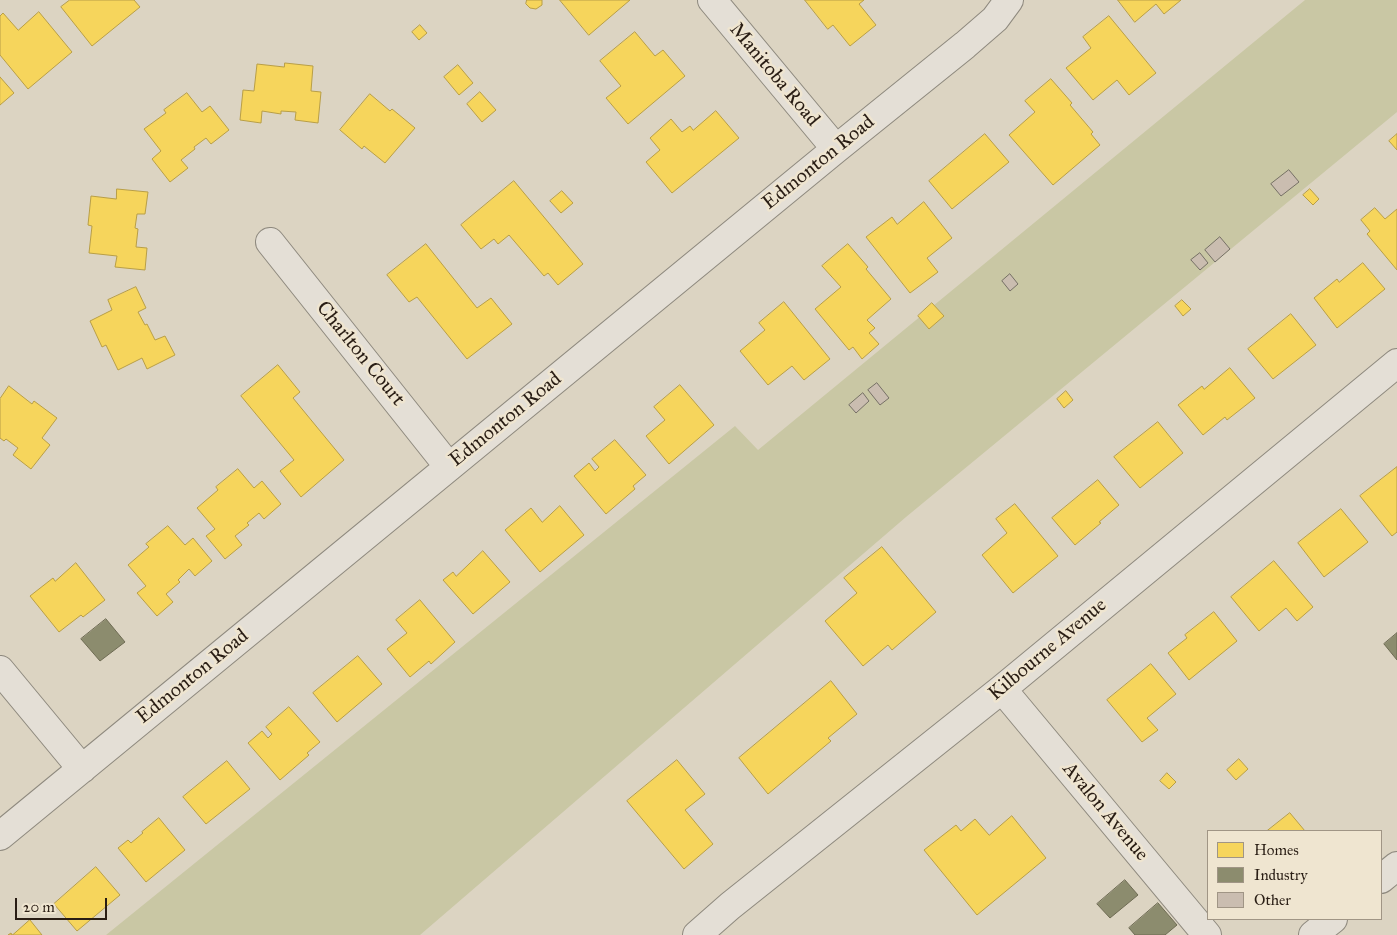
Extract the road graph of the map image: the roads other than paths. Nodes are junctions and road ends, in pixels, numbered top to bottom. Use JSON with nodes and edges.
{"nodes":[{"id":1,"x":712,"y":0,"type":"edge"},
{"id":2,"x":1009,"y":0,"type":"edge"},
{"id":3,"x":836,"y":149,"type":"junction"},
{"id":4,"x":270,"y":242,"type":"dead end"},
{"id":5,"x":1397,"y":363,"type":"edge"},
{"id":6,"x":449,"y":467,"type":"junction"},
{"id":7,"x":0,"y":670,"type":"edge"},
{"id":8,"x":1002,"y":689,"type":"junction"},
{"id":9,"x":82,"y":768,"type":"junction"},
{"id":10,"x":0,"y":836,"type":"edge"},
{"id":11,"x":1397,"y":866,"type":"edge"},
{"id":12,"x":1382,"y":878,"type":"edge"},
{"id":13,"x":1332,"y":920,"type":"edge"},
{"id":14,"x":697,"y":935,"type":"edge"},
{"id":15,"x":1207,"y":935,"type":"edge"},
{"id":16,"x":1313,"y":935,"type":"edge"}],
"edges":[{"from":1,"to":3,"type":"street","name":"Manitoba Road"},
{"from":2,"to":3,"type":"street","name":"Edmonton Road"},
{"from":3,"to":6,"type":"street","name":"Edmonton Road"},
{"from":4,"to":6,"type":"street","name":"Charlton Court"},
{"from":5,"to":8,"type":"street","name":"Kilbourne Avenue"},
{"from":6,"to":9,"type":"street","name":"Edmonton Road"},
{"from":7,"to":9,"type":"street"},
{"from":8,"to":14,"type":"street","name":"Kilbourne Avenue"},
{"from":8,"to":15,"type":"street","name":"Avalon Avenue"},
{"from":9,"to":10,"type":"street","name":"Edmonton Road"},
{"from":11,"to":12,"type":"street"},
{"from":13,"to":16,"type":"street"}]}
